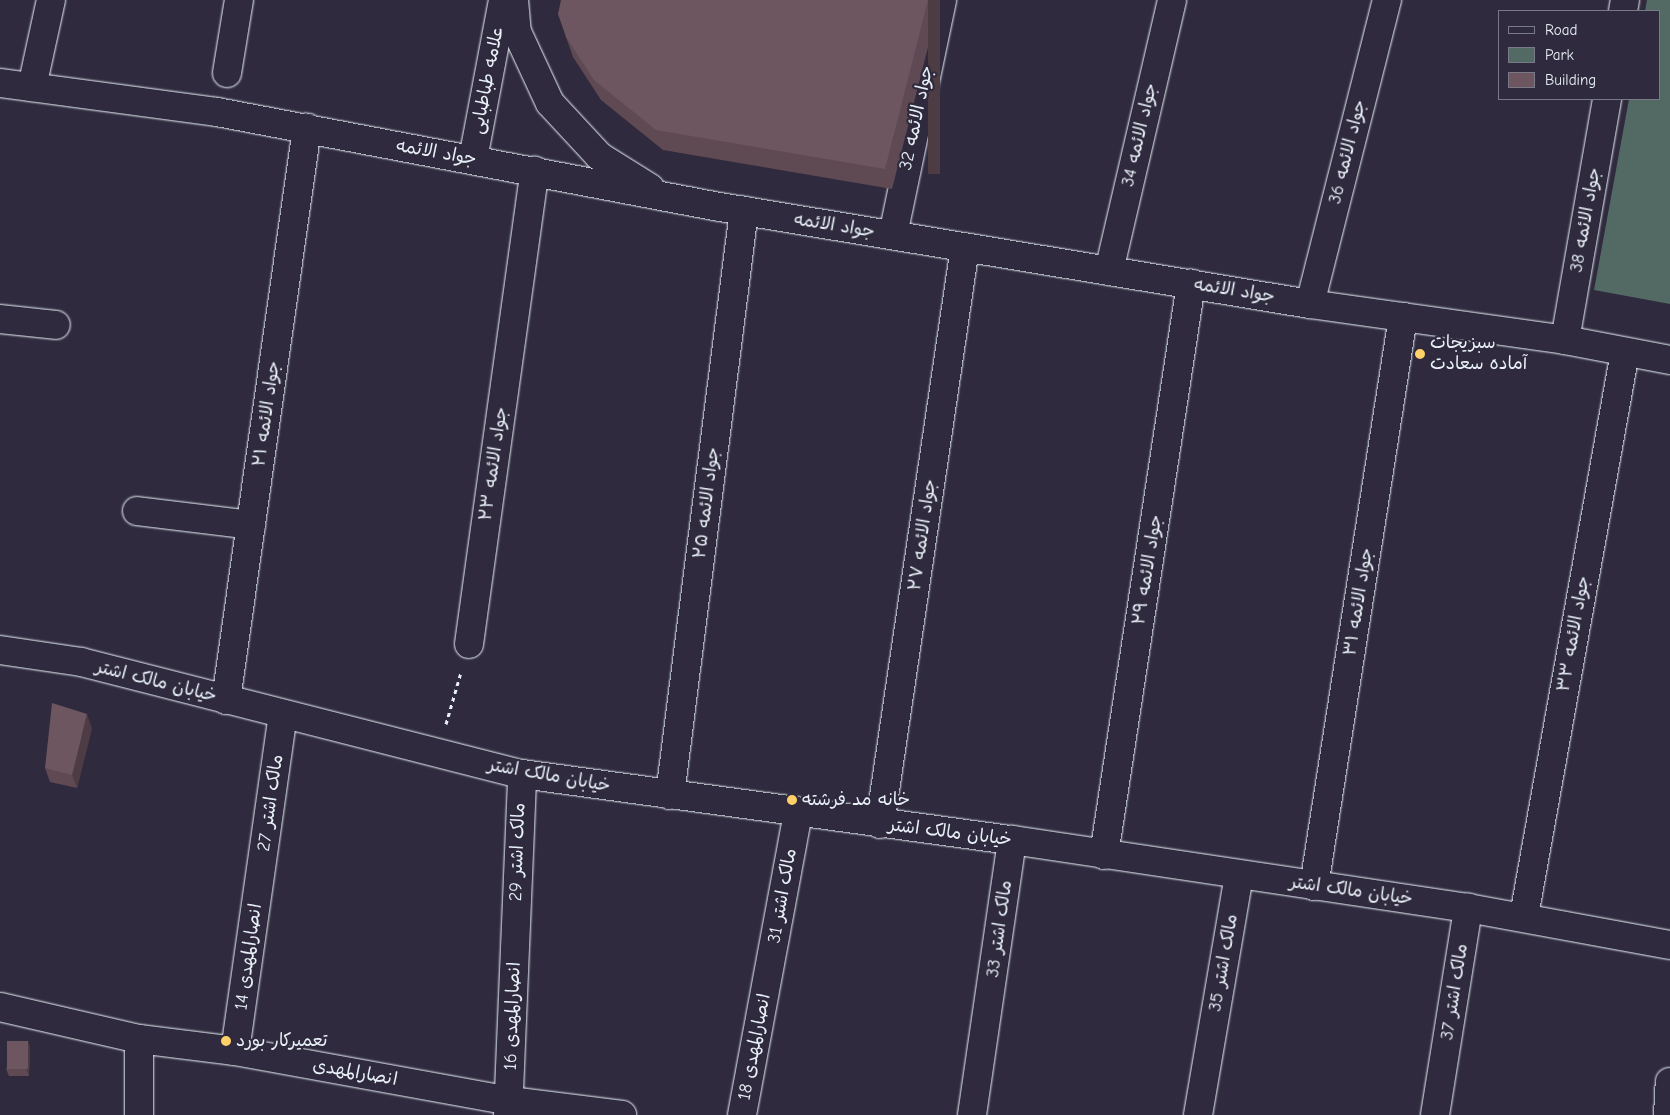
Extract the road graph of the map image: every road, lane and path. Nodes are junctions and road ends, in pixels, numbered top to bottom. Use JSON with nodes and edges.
{"nodes":[{"id":1,"x":51,"y":0,"type":"edge"},
{"id":2,"x":239,"y":0,"type":"edge"},
{"id":3,"x":503,"y":0,"type":"edge"},
{"id":4,"x":514,"y":0,"type":"edge"},
{"id":5,"x":942,"y":0,"type":"edge"},
{"id":6,"x":1172,"y":0,"type":"edge"},
{"id":7,"x":1387,"y":0,"type":"edge"},
{"id":8,"x":228,"y":73,"type":"dead end"},
{"id":9,"x":0,"y":83,"type":"edge"},
{"id":10,"x":32,"y":87,"type":"junction"},
{"id":11,"x":1607,"y":100,"type":"edge"},
{"id":12,"x":308,"y":128,"type":"junction"},
{"id":13,"x":473,"y":159,"type":"junction"},
{"id":14,"x":535,"y":172,"type":"junction"},
{"id":15,"x":661,"y":196,"type":"junction"},
{"id":16,"x":744,"y":210,"type":"junction"},
{"id":17,"x":893,"y":235,"type":"junction"},
{"id":18,"x":965,"y":247,"type":"junction"},
{"id":19,"x":1109,"y":271,"type":"junction"},
{"id":20,"x":1191,"y":284,"type":"junction"},
{"id":21,"x":1310,"y":304,"type":"junction"},
{"id":22,"x":1403,"y":317,"type":"junction"},
{"id":23,"x":0,"y":319,"type":"edge"},
{"id":24,"x":56,"y":325,"type":"dead end"},
{"id":25,"x":1565,"y":340,"type":"junction"},
{"id":26,"x":1625,"y":352,"type":"junction"},
{"id":27,"x":1670,"y":360,"type":"edge"},
{"id":28,"x":137,"y":512,"type":"dead end"},
{"id":29,"x":251,"y":525,"type":"junction"},
{"id":30,"x":469,"y":644,"type":"joint"},
{"id":31,"x":0,"y":650,"type":"edge"},
{"id":32,"x":226,"y":700,"type":"junction"},
{"id":33,"x":283,"y":714,"type":"junction"},
{"id":34,"x":437,"y":753,"type":"junction"},
{"id":35,"x":522,"y":774,"type":"junction"},
{"id":36,"x":670,"y":795,"type":"junction"},
{"id":37,"x":798,"y":813,"type":"junction"},
{"id":38,"x":880,"y":824,"type":"junction"},
{"id":39,"x":1012,"y":840,"type":"junction"},
{"id":40,"x":1104,"y":855,"type":"junction"},
{"id":41,"x":1240,"y":876,"type":"junction"},
{"id":42,"x":1314,"y":886,"type":"junction"},
{"id":43,"x":259,"y":891,"type":"joint"},
{"id":44,"x":1468,"y":908,"type":"junction"},
{"id":45,"x":1524,"y":916,"type":"junction"},
{"id":46,"x":515,"y":930,"type":"joint"},
{"id":47,"x":1670,"y":945,"type":"edge"},
{"id":48,"x":768,"y":979,"type":"joint"},
{"id":49,"x":0,"y":1007,"type":"edge"},
{"id":50,"x":139,"y":1039,"type":"junction"},
{"id":51,"x":235,"y":1052,"type":"junction"},
{"id":52,"x":1670,"y":1082,"type":"edge"},
{"id":53,"x":509,"y":1108,"type":"edge"},
{"id":54,"x":139,"y":1115,"type":"edge"},
{"id":55,"x":622,"y":1115,"type":"edge"},
{"id":56,"x":742,"y":1115,"type":"edge"},
{"id":57,"x":972,"y":1115,"type":"edge"},
{"id":58,"x":1198,"y":1115,"type":"edge"},
{"id":59,"x":1435,"y":1115,"type":"edge"},
{"id":60,"x":1668,"y":1115,"type":"edge"}],
"edges":[{"from":1,"to":10,"type":"street"},
{"from":2,"to":8,"type":"street"},
{"from":3,"to":13,"type":"street","name":"علامه طباطبایی"},
{"from":4,"to":15,"type":"street"},
{"from":5,"to":17,"type":"street","name":"جواد الائمه 32"},
{"from":6,"to":19,"type":"street","name":"جواد الائمه 34"},
{"from":7,"to":21,"type":"street","name":"جواد الائمه 36"},
{"from":9,"to":10,"type":"street","name":"جواد الائمه"},
{"from":10,"to":12,"type":"street","name":"جواد الائمه"},
{"from":11,"to":25,"type":"street","name":"جواد الائمه 38"},
{"from":12,"to":13,"type":"street","name":"جواد الائمه"},
{"from":12,"to":29,"type":"street","name":"جواد الائمه ۲۱"},
{"from":13,"to":14,"type":"street","name":"جواد الائمه"},
{"from":14,"to":15,"type":"street","name":"جواد الائمه"},
{"from":14,"to":30,"type":"street","name":"جواد الائمه ۲۳"},
{"from":15,"to":16,"type":"street","name":"جواد الائمه"},
{"from":16,"to":17,"type":"street","name":"جواد الائمه"},
{"from":16,"to":36,"type":"street","name":"جواد الائمه ۲۵"},
{"from":17,"to":18,"type":"street","name":"جواد الائمه"},
{"from":18,"to":19,"type":"street","name":"جواد الائمه"},
{"from":18,"to":38,"type":"street","name":"جواد الائمه ۲۷"},
{"from":19,"to":20,"type":"street","name":"جواد الائمه"},
{"from":20,"to":21,"type":"street","name":"جواد الائمه"},
{"from":20,"to":40,"type":"street","name":"جواد الائمه ۲۹"},
{"from":21,"to":22,"type":"street","name":"جواد الائمه"},
{"from":22,"to":25,"type":"street","name":"جواد الائمه"},
{"from":22,"to":42,"type":"street","name":"جواد الائمه ۳۱"},
{"from":23,"to":24,"type":"street"},
{"from":25,"to":26,"type":"street","name":"جواد الائمه"},
{"from":26,"to":27,"type":"street","name":"جواد الائمه"},
{"from":26,"to":45,"type":"street","name":"جواد الائمه ۳۳"},
{"from":28,"to":29,"type":"street"},
{"from":29,"to":32,"type":"street","name":"جواد الائمه ۲۱"},
{"from":30,"to":34,"type":"path"},
{"from":31,"to":32,"type":"street","name":"خیابان مالک اشتر"},
{"from":32,"to":33,"type":"street","name":"خیابان مالک اشتر"},
{"from":33,"to":34,"type":"street","name":"خیابان مالک اشتر"},
{"from":33,"to":43,"type":"street","name":"مالک اشتر 27"},
{"from":34,"to":35,"type":"street","name":"خیابان مالک اشتر"},
{"from":35,"to":36,"type":"street","name":"خیابان مالک اشتر"},
{"from":35,"to":46,"type":"street","name":"مالک اشتر 29"},
{"from":36,"to":37,"type":"street","name":"خیابان مالک اشتر"},
{"from":37,"to":38,"type":"street","name":"خیابان مالک اشتر"},
{"from":37,"to":48,"type":"street","name":"مالک اشتر 31"},
{"from":38,"to":39,"type":"street","name":"خیابان مالک اشتر"},
{"from":39,"to":40,"type":"street","name":"خیابان مالک اشتر"},
{"from":39,"to":57,"type":"street","name":"مالک اشتر 33"},
{"from":40,"to":41,"type":"street","name":"خیابان مالک اشتر"},
{"from":41,"to":42,"type":"street","name":"خیابان مالک اشتر"},
{"from":41,"to":58,"type":"street","name":"مالک اشتر 35"},
{"from":42,"to":44,"type":"street","name":"خیابان مالک اشتر"},
{"from":43,"to":51,"type":"street","name":"انصارالمهدی 14"},
{"from":44,"to":45,"type":"street","name":"خیابان مالک اشتر"},
{"from":44,"to":59,"type":"street","name":"مالک اشتر 37"},
{"from":45,"to":47,"type":"street","name":"خیابان مالک اشتر"},
{"from":46,"to":53,"type":"street","name":"انصارالمهدی 16"},
{"from":48,"to":56,"type":"street","name":"انصارالمهدی 18"},
{"from":49,"to":50,"type":"street","name":"انصارالمهدی"},
{"from":50,"to":51,"type":"street","name":"انصارالمهدی"},
{"from":50,"to":54,"type":"street"},
{"from":51,"to":53,"type":"street","name":"انصارالمهدی"},
{"from":52,"to":60,"type":"street"},
{"from":53,"to":55,"type":"street","name":"انصارالمهدی"}]}
